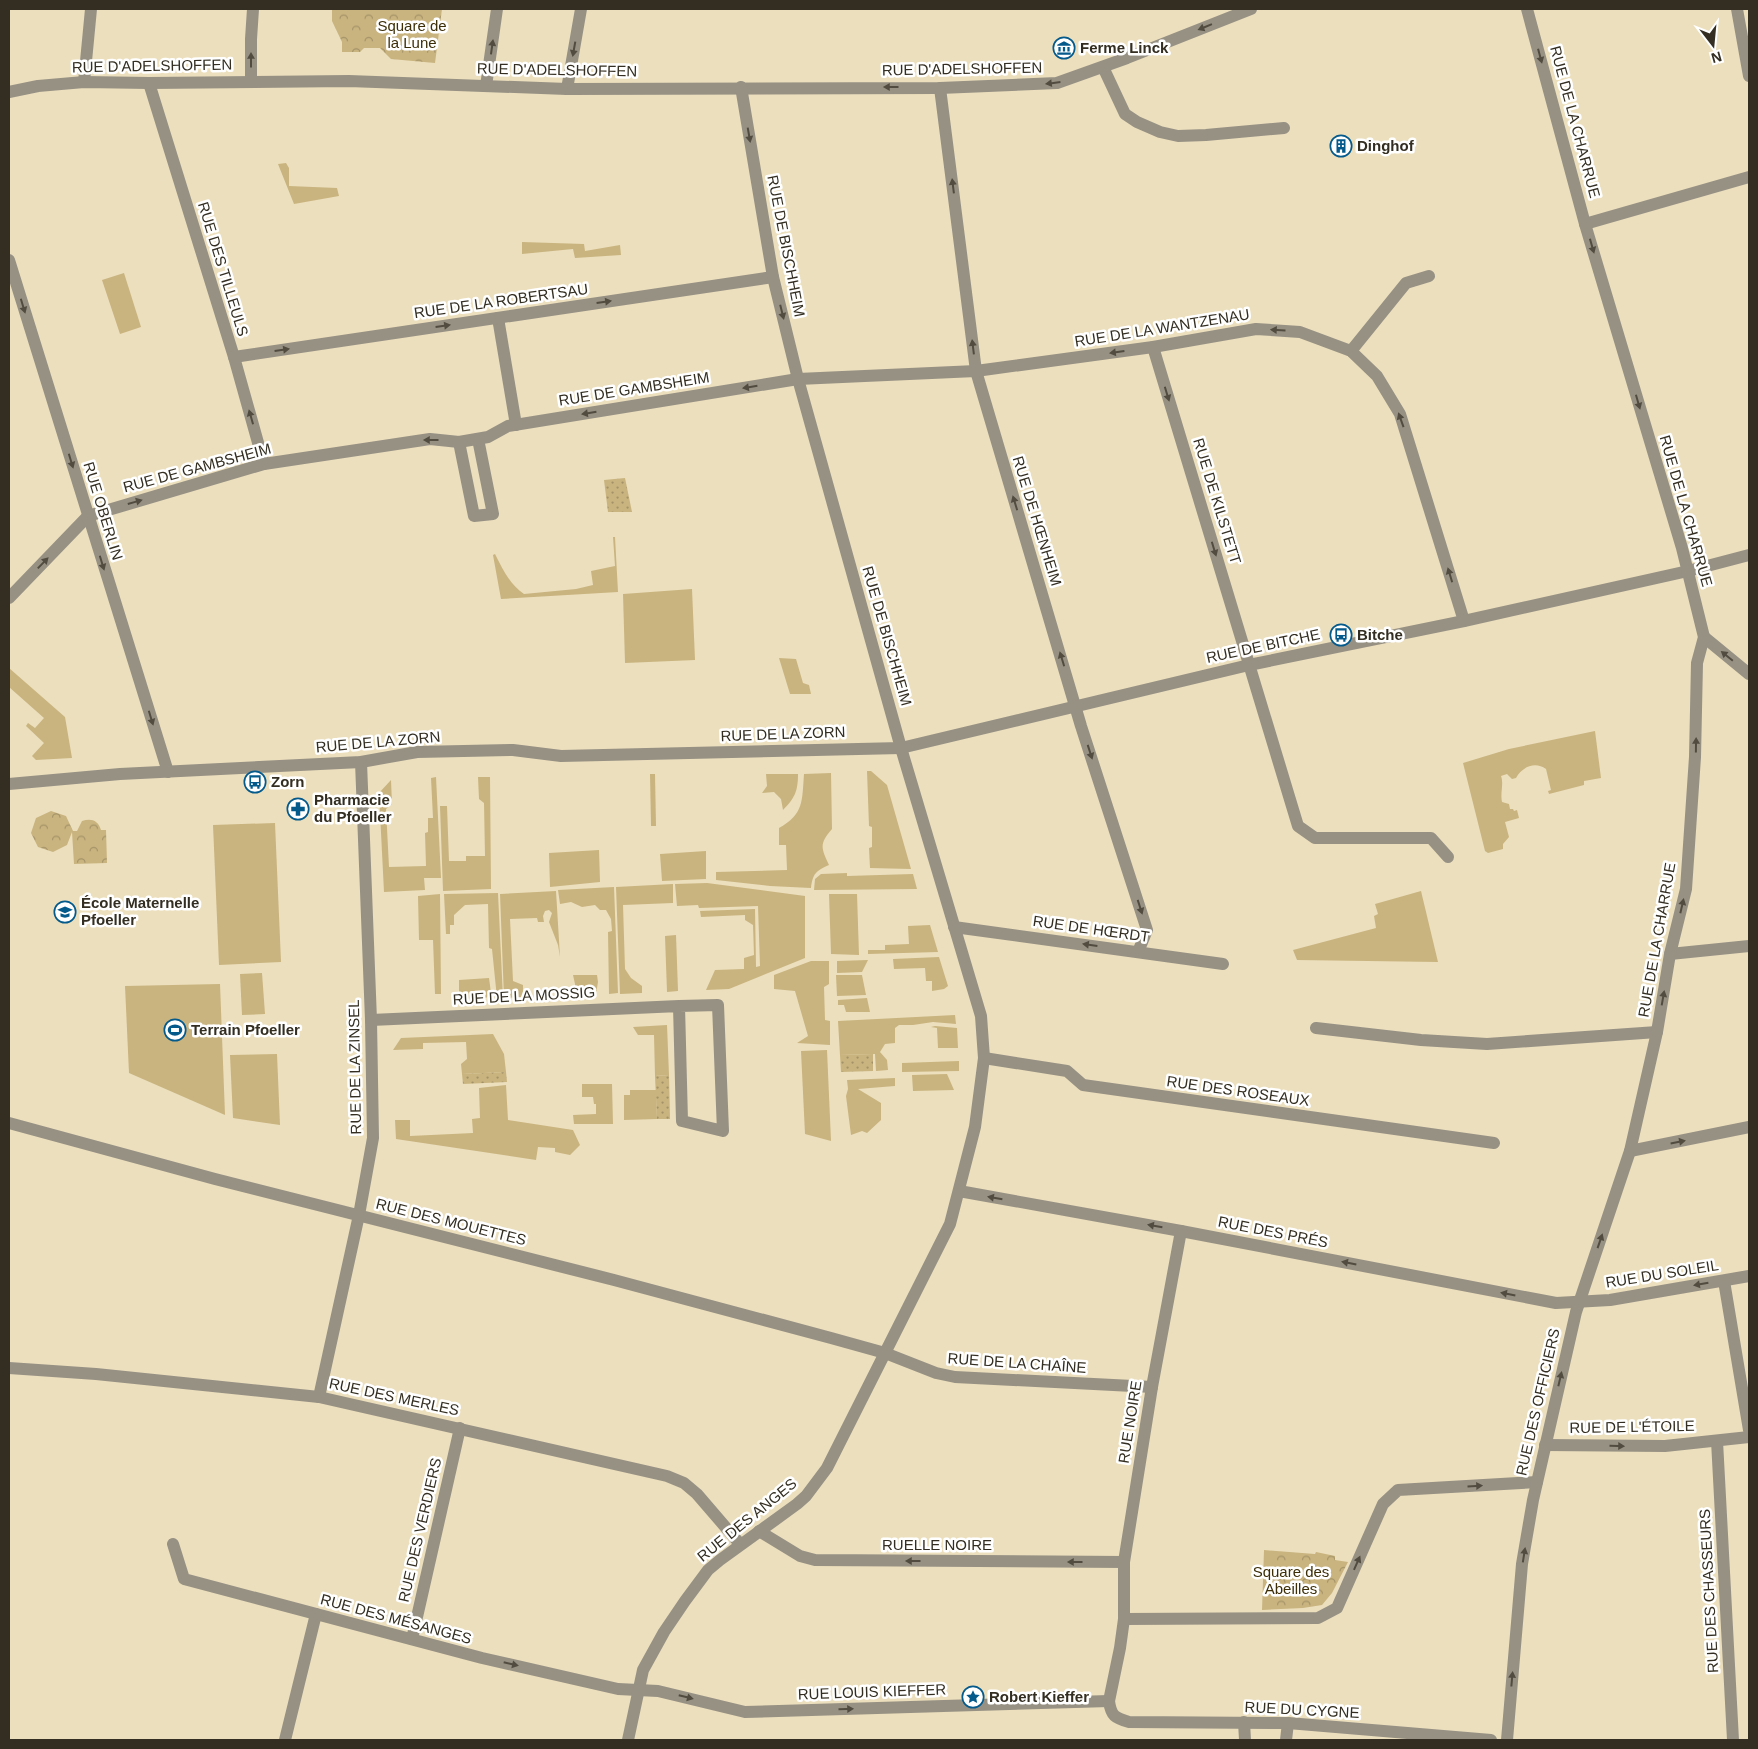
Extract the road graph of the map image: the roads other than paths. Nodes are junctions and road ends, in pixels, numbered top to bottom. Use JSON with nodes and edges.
{"nodes":[{"id":1,"x":91,"y":9,"type":"edge"},
{"id":2,"x":253,"y":9,"type":"edge"},
{"id":3,"x":498,"y":9,"type":"edge"},
{"id":4,"x":581,"y":9,"type":"edge"},
{"id":5,"x":1251,"y":9,"type":"edge"},
{"id":6,"x":1527,"y":9,"type":"edge"},
{"id":7,"x":1737,"y":9,"type":"edge"},
{"id":8,"x":1103,"y":67,"type":"junction"},
{"id":9,"x":1749,"y":76,"type":"edge"},
{"id":10,"x":251,"y":81,"type":"junction"},
{"id":11,"x":84,"y":82,"type":"junction"},
{"id":12,"x":149,"y":83,"type":"junction"},
{"id":13,"x":486,"y":86,"type":"junction"},
{"id":14,"x":741,"y":87,"type":"junction"},
{"id":15,"x":940,"y":88,"type":"junction"},
{"id":16,"x":567,"y":89,"type":"junction"},
{"id":17,"x":9,"y":92,"type":"edge"},
{"id":18,"x":1284,"y":128,"type":"dead end"},
{"id":19,"x":1749,"y":177,"type":"edge"},
{"id":20,"x":1585,"y":224,"type":"junction"},
{"id":21,"x":9,"y":260,"type":"edge"},
{"id":22,"x":1428,"y":276,"type":"dead end"},
{"id":23,"x":773,"y":277,"type":"junction"},
{"id":24,"x":498,"y":318,"type":"junction"},
{"id":25,"x":1153,"y":347,"type":"junction"},
{"id":26,"x":1351,"y":351,"type":"junction"},
{"id":27,"x":234,"y":357,"type":"junction"},
{"id":28,"x":976,"y":372,"type":"junction"},
{"id":29,"x":798,"y":379,"type":"junction"},
{"id":30,"x":516,"y":425,"type":"junction"},
{"id":31,"x":478,"y":439,"type":"junction"},
{"id":32,"x":459,"y":442,"type":"junction"},
{"id":33,"x":264,"y":464,"type":"junction"},
{"id":34,"x":88,"y":516,"type":"junction"},
{"id":35,"x":1749,"y":555,"type":"edge"},
{"id":36,"x":1688,"y":571,"type":"junction"},
{"id":37,"x":9,"y":598,"type":"edge"},
{"id":38,"x":1464,"y":621,"type":"junction"},
{"id":39,"x":1704,"y":637,"type":"junction"},
{"id":40,"x":1249,"y":665,"type":"junction"},
{"id":41,"x":1749,"y":674,"type":"edge"},
{"id":42,"x":1076,"y":706,"type":"junction"},
{"id":43,"x":901,"y":748,"type":"junction"},
{"id":44,"x":360,"y":762,"type":"junction"},
{"id":45,"x":168,"y":772,"type":"junction"},
{"id":46,"x":9,"y":784,"type":"edge"},
{"id":47,"x":1448,"y":857,"type":"dead end"},
{"id":48,"x":954,"y":927,"type":"junction"},
{"id":49,"x":1749,"y":946,"type":"edge"},
{"id":50,"x":1138,"y":952,"type":"junction"},
{"id":51,"x":1670,"y":954,"type":"junction"},
{"id":52,"x":1223,"y":964,"type":"dead end"},
{"id":53,"x":679,"y":1006,"type":"junction"},
{"id":54,"x":371,"y":1020,"type":"junction"},
{"id":55,"x":1316,"y":1028,"type":"dead end"},
{"id":56,"x":1657,"y":1032,"type":"junction"},
{"id":57,"x":984,"y":1058,"type":"junction"},
{"id":58,"x":1646,"y":1080,"type":"joint"},
{"id":59,"x":9,"y":1123,"type":"edge"},
{"id":60,"x":1749,"y":1128,"type":"edge"},
{"id":61,"x":1494,"y":1143,"type":"dead end"},
{"id":62,"x":1630,"y":1151,"type":"junction"},
{"id":63,"x":959,"y":1191,"type":"junction"},
{"id":64,"x":358,"y":1215,"type":"junction"},
{"id":65,"x":1181,"y":1231,"type":"junction"},
{"id":66,"x":1749,"y":1276,"type":"edge"},
{"id":67,"x":1724,"y":1280,"type":"junction"},
{"id":68,"x":1580,"y":1302,"type":"junction"},
{"id":69,"x":885,"y":1353,"type":"junction"},
{"id":70,"x":9,"y":1368,"type":"edge"},
{"id":71,"x":1152,"y":1388,"type":"junction"},
{"id":72,"x":319,"y":1397,"type":"junction"},
{"id":73,"x":460,"y":1428,"type":"junction"},
{"id":74,"x":1749,"y":1430,"type":"edge"},
{"id":75,"x":1749,"y":1437,"type":"edge"},
{"id":76,"x":1717,"y":1441,"type":"junction"},
{"id":77,"x":1545,"y":1445,"type":"junction"},
{"id":78,"x":1536,"y":1482,"type":"junction"},
{"id":79,"x":759,"y":1531,"type":"junction"},
{"id":80,"x":173,"y":1544,"type":"dead end"},
{"id":81,"x":740,"y":1544,"type":"junction"},
{"id":82,"x":1124,"y":1562,"type":"junction"},
{"id":83,"x":316,"y":1614,"type":"junction"},
{"id":84,"x":1124,"y":1619,"type":"junction"},
{"id":85,"x":412,"y":1639,"type":"junction"},
{"id":86,"x":638,"y":1690,"type":"junction"},
{"id":87,"x":1109,"y":1701,"type":"junction"},
{"id":88,"x":1244,"y":1722,"type":"junction"},
{"id":89,"x":1288,"y":1723,"type":"junction"},
{"id":90,"x":285,"y":1740,"type":"edge"},
{"id":91,"x":628,"y":1740,"type":"edge"},
{"id":92,"x":1246,"y":1740,"type":"edge"},
{"id":93,"x":1286,"y":1740,"type":"edge"},
{"id":94,"x":1491,"y":1740,"type":"edge"},
{"id":95,"x":1507,"y":1740,"type":"edge"},
{"id":96,"x":1733,"y":1740,"type":"edge"}],
"edges":[{"from":1,"to":11,"type":"street"},
{"from":10,"to":2,"type":"street","one_way":true},
{"from":13,"to":3,"type":"street","one_way":true},
{"from":4,"to":16,"type":"street","one_way":true},
{"from":5,"to":8,"type":"street","name":"RUE D'ADELSHOFFEN","one_way":true},
{"from":6,"to":20,"type":"street","name":"RUE DE LA CHARRUE","one_way":true},
{"from":7,"to":9,"type":"street"},
{"from":8,"to":15,"type":"street","name":"RUE D'ADELSHOFFEN","one_way":true},
{"from":8,"to":18,"type":"street"},
{"from":10,"to":12,"type":"street","name":"RUE D'ADELSHOFFEN"},
{"from":10,"to":13,"type":"street","name":"RUE D'ADELSHOFFEN"},
{"from":11,"to":12,"type":"street","name":"RUE D'ADELSHOFFEN"},
{"from":11,"to":17,"type":"street","name":"RUE D'ADELSHOFFEN"},
{"from":12,"to":27,"type":"street","name":"RUE DES TILLEULS"},
{"from":13,"to":16,"type":"street","name":"RUE D'ADELSHOFFEN"},
{"from":15,"to":14,"type":"street","name":"RUE D'ADELSHOFFEN","one_way":true},
{"from":14,"to":16,"type":"street","name":"RUE D'ADELSHOFFEN"},
{"from":14,"to":23,"type":"street","name":"RUE DE BISCHHEIM","one_way":true},
{"from":28,"to":15,"type":"street","name":"RUE DE HŒNHEIM","one_way":true},
{"from":19,"to":20,"type":"street"},
{"from":20,"to":36,"type":"street","name":"RUE DE LA CHARRUE","one_way":true},
{"from":21,"to":34,"type":"street","name":"RUE OBERLIN","one_way":true},
{"from":22,"to":26,"type":"street"},
{"from":24,"to":23,"type":"street","name":"RUE DE LA ROBERTSAU","one_way":true},
{"from":23,"to":29,"type":"street","name":"RUE DE BISCHHEIM","one_way":true},
{"from":27,"to":24,"type":"street","name":"RUE DE LA ROBERTSAU","one_way":true},
{"from":24,"to":30,"type":"street"},
{"from":26,"to":25,"type":"street","name":"RUE DE LA WANTZENAU","one_way":true},
{"from":25,"to":28,"type":"street","name":"RUE DE LA WANTZENAU","one_way":true},
{"from":25,"to":40,"type":"street","name":"RUE DE KILSTETT","one_way":true},
{"from":38,"to":26,"type":"street","name":"RUE DE LA WANTZENAU","one_way":true},
{"from":33,"to":27,"type":"street","name":"RUE DES TILLEULS","one_way":true},
{"from":28,"to":29,"type":"street","name":"RUE DE LA WANTZENAU"},
{"from":42,"to":28,"type":"street","name":"RUE DE HŒNHEIM","one_way":true},
{"from":29,"to":30,"type":"street","name":"RUE DE GAMBSHEIM","one_way":true},
{"from":29,"to":43,"type":"street","name":"RUE DE BISCHHEIM"},
{"from":30,"to":31,"type":"street","name":"RUE DE GAMBSHEIM"},
{"from":31,"to":32,"type":"street","name":"RUE DE GAMBSHEIM"},
{"from":31,"to":32,"type":"street"},
{"from":32,"to":33,"type":"street","name":"RUE DE GAMBSHEIM","one_way":true},
{"from":34,"to":33,"type":"street","name":"RUE DE GAMBSHEIM","one_way":true},
{"from":37,"to":34,"type":"street","name":"RUE DE GAMBSHEIM","one_way":true},
{"from":34,"to":45,"type":"street","name":"RUE OBERLIN","one_way":true},
{"from":35,"to":36,"type":"street","name":"RUE DE BITCHE"},
{"from":36,"to":38,"type":"street","name":"RUE DE BITCHE"},
{"from":36,"to":39,"type":"street","name":"RUE DE LA CHARRUE"},
{"from":38,"to":40,"type":"street","name":"RUE DE BITCHE"},
{"from":41,"to":39,"type":"street","one_way":true},
{"from":51,"to":39,"type":"street","name":"RUE DE LA CHARRUE","one_way":true},
{"from":40,"to":42,"type":"street","name":"RUE DE BITCHE"},
{"from":40,"to":47,"type":"street","name":"RUE DE KILSTETT"},
{"from":42,"to":43,"type":"street","name":"RUE DE BITCHE"},
{"from":42,"to":50,"type":"street","name":"RUE DE HŒNHEIM","one_way":true},
{"from":43,"to":44,"type":"street","name":"RUE DE LA ZORN"},
{"from":43,"to":48,"type":"street","name":"RUE DE BISCHHEIM"},
{"from":44,"to":45,"type":"street","name":"RUE DE LA ZORN"},
{"from":44,"to":54,"type":"street","name":"RUE DE LA ZINSEL"},
{"from":45,"to":46,"type":"street","name":"RUE DE LA ZORN"},
{"from":50,"to":48,"type":"street","name":"RUE DE HŒRDT","one_way":true},
{"from":48,"to":57,"type":"street","name":"RUE DE BISCHHEIM"},
{"from":49,"to":51,"type":"street"},
{"from":50,"to":52,"type":"street","name":"RUE DE HŒRDT"},
{"from":56,"to":51,"type":"street","name":"RUE DE LA CHARRUE","one_way":true},
{"from":53,"to":53,"type":"street","name":"RUE DE LA MOSSIG"},
{"from":53,"to":54,"type":"street","name":"RUE DE LA MOSSIG"},
{"from":54,"to":64,"type":"street","name":"RUE DE LA ZINSEL"},
{"from":55,"to":56,"type":"street","name":"RUE DE LA CHARRUE"},
{"from":56,"to":58,"type":"street","name":"RUE DE LA CHARRUE"},
{"from":57,"to":61,"type":"street","name":"RUE DES ROSEAUX"},
{"from":57,"to":63,"type":"street","name":"RUE DE BISCHHEIM"},
{"from":58,"to":62,"type":"street","name":"RUE DES OFFICIERS"},
{"from":59,"to":64,"type":"street","name":"RUE DES MOUETTES"},
{"from":62,"to":60,"type":"street","one_way":true},
{"from":68,"to":62,"type":"street","name":"RUE DES OFFICIERS","one_way":true},
{"from":65,"to":63,"type":"street","name":"RUE DES PRÉS","one_way":true},
{"from":63,"to":69,"type":"street","name":"RUE DES ANGES"},
{"from":64,"to":69,"type":"street","name":"RUE DES MOUETTES"},
{"from":64,"to":72,"type":"street","name":"RUE DE LA ZINSEL"},
{"from":68,"to":65,"type":"street","name":"RUE DES PRÉS","one_way":true},
{"from":65,"to":71,"type":"street","name":"RUE NOIRE"},
{"from":66,"to":67,"type":"street","name":"RUE DU SOLEIL"},
{"from":67,"to":68,"type":"street","name":"RUE DU SOLEIL","one_way":true},
{"from":67,"to":74,"type":"street"},
{"from":77,"to":68,"type":"street","name":"RUE DES OFFICIERS","one_way":true},
{"from":69,"to":71,"type":"street","name":"RUE DE LA CHAÎNE"},
{"from":69,"to":79,"type":"street","name":"RUE DES ANGES"},
{"from":70,"to":72,"type":"street","name":"RUE DES MERLES"},
{"from":71,"to":82,"type":"street","name":"RUE NOIRE"},
{"from":72,"to":73,"type":"street","name":"RUE DES MERLES"},
{"from":73,"to":81,"type":"street","name":"RUE DES MERLES"},
{"from":73,"to":85,"type":"street","name":"RUE DES VERDIERS"},
{"from":75,"to":76,"type":"street","name":"RUE DE L'ÉTOILE"},
{"from":77,"to":76,"type":"street","name":"RUE DE L'ÉTOILE","one_way":true},
{"from":76,"to":96,"type":"street","name":"RUE DES CHASSEURS"},
{"from":77,"to":78,"type":"street","name":"RUE DES OFFICIERS"},
{"from":84,"to":78,"type":"street","one_way":true},
{"from":95,"to":78,"type":"street","name":"RUE DES OFFICIERS","one_way":true},
{"from":79,"to":81,"type":"street","name":"RUE DES ANGES"},
{"from":82,"to":79,"type":"street","name":"RUELLE NOIRE","one_way":true},
{"from":80,"to":83,"type":"street","name":"RUE DES MÉSANGES"},
{"from":81,"to":86,"type":"street","name":"RUE DES ANGES"},
{"from":82,"to":84,"type":"street","name":"RUE NOIRE"},
{"from":83,"to":85,"type":"street","name":"RUE DES MÉSANGES"},
{"from":83,"to":90,"type":"street"},
{"from":84,"to":87,"type":"street","name":"RUE NOIRE"},
{"from":85,"to":86,"type":"street","name":"RUE DES MÉSANGES","one_way":true},
{"from":86,"to":87,"type":"street","name":"RUE LOUIS KIEFFER","one_way":true},
{"from":86,"to":91,"type":"street","name":"RUE DES ANGES"},
{"from":87,"to":88,"type":"street","name":"RUE DU CYGNE"},
{"from":88,"to":89,"type":"street","name":"RUE DU CYGNE"},
{"from":88,"to":92,"type":"street"},
{"from":89,"to":93,"type":"street"},
{"from":89,"to":94,"type":"street","name":"RUE DU CYGNE"}]}
